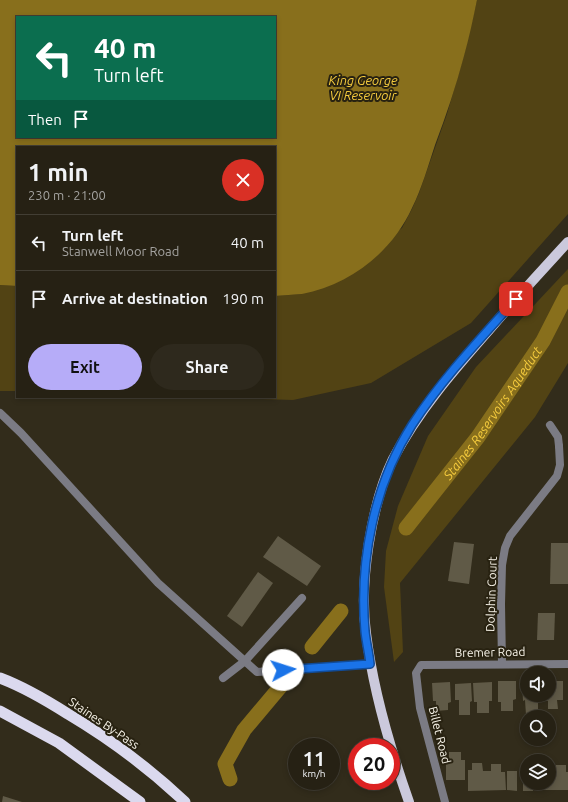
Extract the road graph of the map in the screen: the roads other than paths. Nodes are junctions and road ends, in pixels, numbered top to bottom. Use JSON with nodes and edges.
{"nodes":[{"id":1,"x":568,"y":242,"type":"edge"},
{"id":2,"x":0,"y":413,"type":"edge"},
{"id":3,"x":550,"y":425,"type":"dead end"},
{"id":4,"x":302,"y":598,"type":"dead end"},
{"id":5,"x":245,"y":661,"type":"junction"},
{"id":6,"x":370,"y":664,"type":"junction"},
{"id":7,"x":502,"y":664,"type":"junction"},
{"id":8,"x":568,"y":664,"type":"edge"},
{"id":9,"x":416,"y":673,"type":"joint"},
{"id":10,"x":0,"y":678,"type":"edge"},
{"id":11,"x":224,"y":678,"type":"dead end"},
{"id":12,"x":0,"y":711,"type":"edge"},
{"id":13,"x":140,"y":802,"type":"edge"},
{"id":14,"x":185,"y":802,"type":"edge"},
{"id":15,"x":409,"y":802,"type":"edge"},
{"id":16,"x":445,"y":802,"type":"edge"}],
"edges":[{"from":1,"to":6,"type":"main road"},
{"from":2,"to":5,"type":"street"},
{"from":3,"to":7,"type":"street","name":"Dolphin Court"},
{"from":4,"to":5,"type":"street"},
{"from":5,"to":6,"type":"street"},
{"from":5,"to":11,"type":"street"},
{"from":6,"to":15,"type":"main road"},
{"from":7,"to":8,"type":"street","name":"Bremer Road"},
{"from":7,"to":9,"type":"street","name":"Bremer Road"},
{"from":9,"to":16,"type":"street","name":"Billet Road"},
{"from":10,"to":14,"type":"highway","name":"Staines By-Pass"},
{"from":12,"to":13,"type":"highway"}]}
